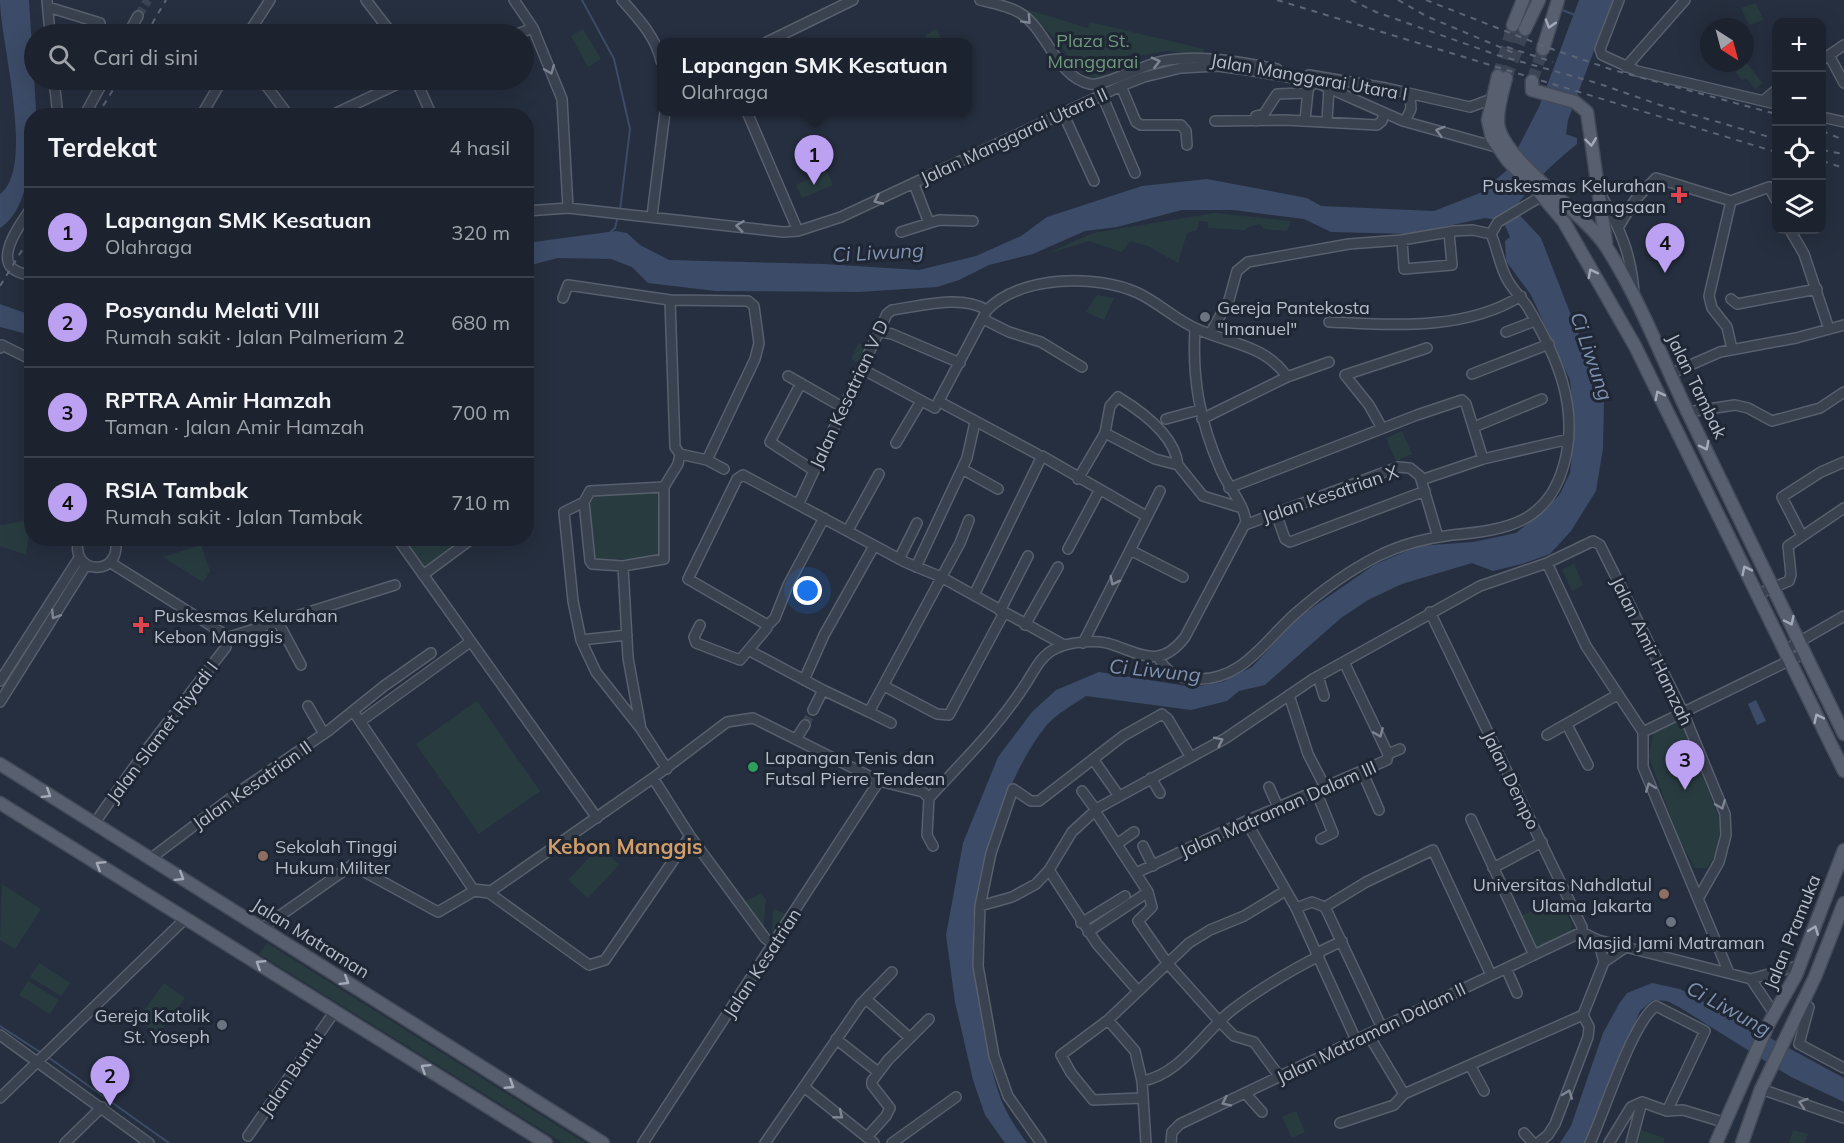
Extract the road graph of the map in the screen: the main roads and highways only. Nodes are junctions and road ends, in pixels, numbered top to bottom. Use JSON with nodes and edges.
{"nodes":[{"id":1,"x":1523,"y":0,"type":"edge"},
{"id":2,"x":1539,"y":0,"type":"edge"},
{"id":3,"x":1558,"y":0,"type":"edge"},
{"id":4,"x":1543,"y":49,"type":"tunnel mouth"},
{"id":5,"x":1532,"y":81,"type":"dead end"},
{"id":6,"x":1510,"y":157,"type":"junction"},
{"id":7,"x":1543,"y":191,"type":"junction"},
{"id":8,"x":1607,"y":248,"type":"junction"},
{"id":9,"x":1644,"y":315,"type":"junction"},
{"id":10,"x":1622,"y":324,"type":"junction"},
{"id":11,"x":1653,"y":336,"type":"junction"},
{"id":12,"x":1635,"y":346,"type":"junction"},
{"id":13,"x":1844,"y":734,"type":"edge"},
{"id":14,"x":0,"y":764,"type":"edge"},
{"id":15,"x":1844,"y":771,"type":"edge"},
{"id":16,"x":0,"y":803,"type":"edge"},
{"id":17,"x":1844,"y":850,"type":"edge"},
{"id":18,"x":1844,"y":903,"type":"edge"},
{"id":19,"x":1721,"y":1136,"type":"edge"},
{"id":20,"x":530,"y":1139,"type":"edge"},
{"id":21,"x":546,"y":1143,"type":"edge"},
{"id":22,"x":603,"y":1143,"type":"edge"},
{"id":23,"x":1742,"y":1143,"type":"edge"}],
"edges":[{"from":1,"to":2,"type":"main road"},
{"from":3,"to":4,"type":"main road","one_way":true},
{"from":5,"to":8,"type":"main road","one_way":true},
{"from":6,"to":6,"type":"main road","name":"Jalan Tambak"},
{"from":6,"to":7,"type":"main road","name":"Jalan Tambak"},
{"from":7,"to":8,"type":"main road","name":"Jalan Tambak"},
{"from":10,"to":7,"type":"main road","name":"Jalan Tambak","one_way":true},
{"from":8,"to":9,"type":"main road","name":"Jalan Tambak"},
{"from":9,"to":10,"type":"main road"},
{"from":9,"to":11,"type":"main road","name":"Jalan Tambak"},
{"from":10,"to":12,"type":"main road","name":"Jalan Tambak"},
{"from":11,"to":12,"type":"main road"},
{"from":11,"to":13,"type":"main road","name":"Jalan Tambak","one_way":true},
{"from":15,"to":12,"type":"main road","name":"Jalan Tambak","one_way":true},
{"from":14,"to":22,"type":"main road","name":"Jalan Matraman","one_way":true},
{"from":20,"to":16,"type":"main road","one_way":true},
{"from":19,"to":17,"type":"main road","name":"Jalan Pramuka","one_way":true},
{"from":18,"to":23,"type":"main road","name":"Jalan Pramuka"},
{"from":20,"to":21,"type":"main road"}]}
